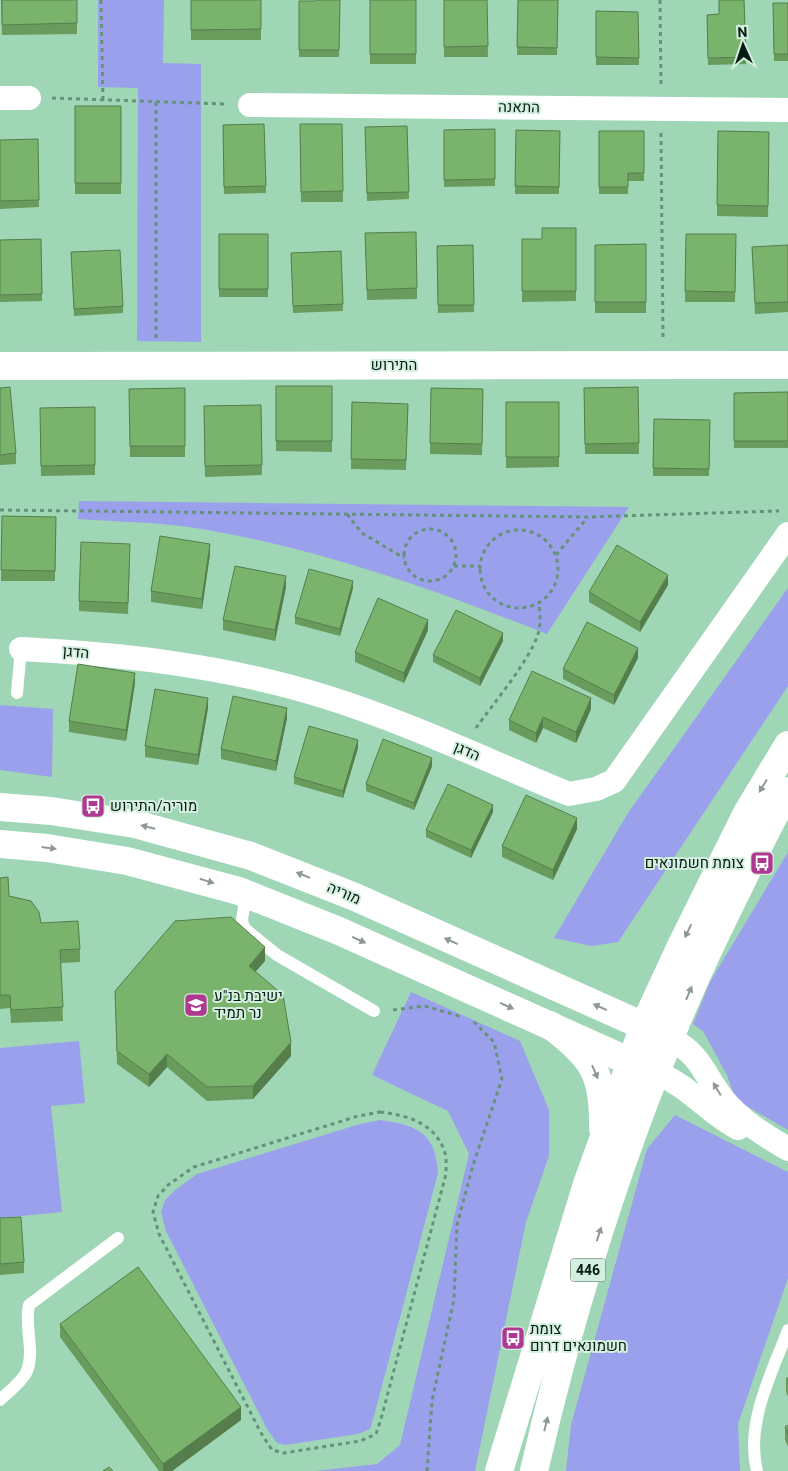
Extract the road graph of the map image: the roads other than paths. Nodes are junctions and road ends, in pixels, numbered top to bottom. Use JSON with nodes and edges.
{"nodes":[{"id":1,"x":0,"y":98,"type":"edge"},
{"id":2,"x":29,"y":98,"type":"road end"},
{"id":3,"x":250,"y":105,"type":"road end"},
{"id":4,"x":788,"y":110,"type":"edge"},
{"id":5,"x":788,"y":365,"type":"edge"},
{"id":6,"x":0,"y":366,"type":"edge"},
{"id":7,"x":788,"y":534,"type":"edge"},
{"id":8,"x":21,"y":649,"type":"joint"},
{"id":9,"x":17,"y":693,"type":"dead end"},
{"id":10,"x":788,"y":745,"type":"edge"},
{"id":11,"x":788,"y":791,"type":"edge"},
{"id":12,"x":0,"y":807,"type":"edge"},
{"id":13,"x":0,"y":844,"type":"edge"},
{"id":14,"x":246,"y":894,"type":"junction"},
{"id":15,"x":374,"y":1011,"type":"road end"},
{"id":16,"x":550,"y":1025,"type":"junction"},
{"id":17,"x":644,"y":1026,"type":"junction"},
{"id":18,"x":670,"y":1038,"type":"junction"},
{"id":19,"x":632,"y":1062,"type":"junction"},
{"id":20,"x":656,"y":1073,"type":"junction"},
{"id":21,"x":784,"y":1146,"type":"edge"},
{"id":22,"x":599,"y":1152,"type":"junction"},
{"id":23,"x":118,"y":1238,"type":"dead end"},
{"id":24,"x":788,"y":1330,"type":"edge"},
{"id":25,"x":0,"y":1400,"type":"edge"},
{"id":26,"x":499,"y":1471,"type":"edge"},
{"id":27,"x":534,"y":1471,"type":"edge"},
{"id":28,"x":757,"y":1471,"type":"edge"}],
"edges":[{"from":1,"to":2,"type":"street"},
{"from":3,"to":4,"type":"street","name":"התאנה"},
{"from":5,"to":6,"type":"street","name":"התירוש"},
{"from":7,"to":8,"type":"street","name":"הדגן"},
{"from":8,"to":9,"type":"lane"},
{"from":10,"to":17,"type":"street","number":"446","one_way":true},
{"from":18,"to":11,"type":"street","number":"446","one_way":true},
{"from":17,"to":12,"type":"street","name":"מוריה","one_way":true},
{"from":13,"to":14,"type":"street","one_way":true},
{"from":14,"to":15,"type":"lane"},
{"from":14,"to":16,"type":"street","one_way":true},
{"from":16,"to":19,"type":"street"},
{"from":16,"to":22,"type":"street","one_way":true},
{"from":17,"to":18,"type":"street","name":"מוריה"},
{"from":17,"to":19,"type":"street","number":"446"},
{"from":18,"to":20,"type":"street","number":"446"},
{"from":21,"to":18,"type":"street","one_way":true},
{"from":19,"to":20,"type":"street"},
{"from":19,"to":22,"type":"street","number":"446"},
{"from":20,"to":21,"type":"street"},
{"from":27,"to":20,"type":"street","number":"446","one_way":true},
{"from":22,"to":26,"type":"street","number":"446"},
{"from":23,"to":25,"type":"lane"},
{"from":24,"to":28,"type":"lane"}]}
